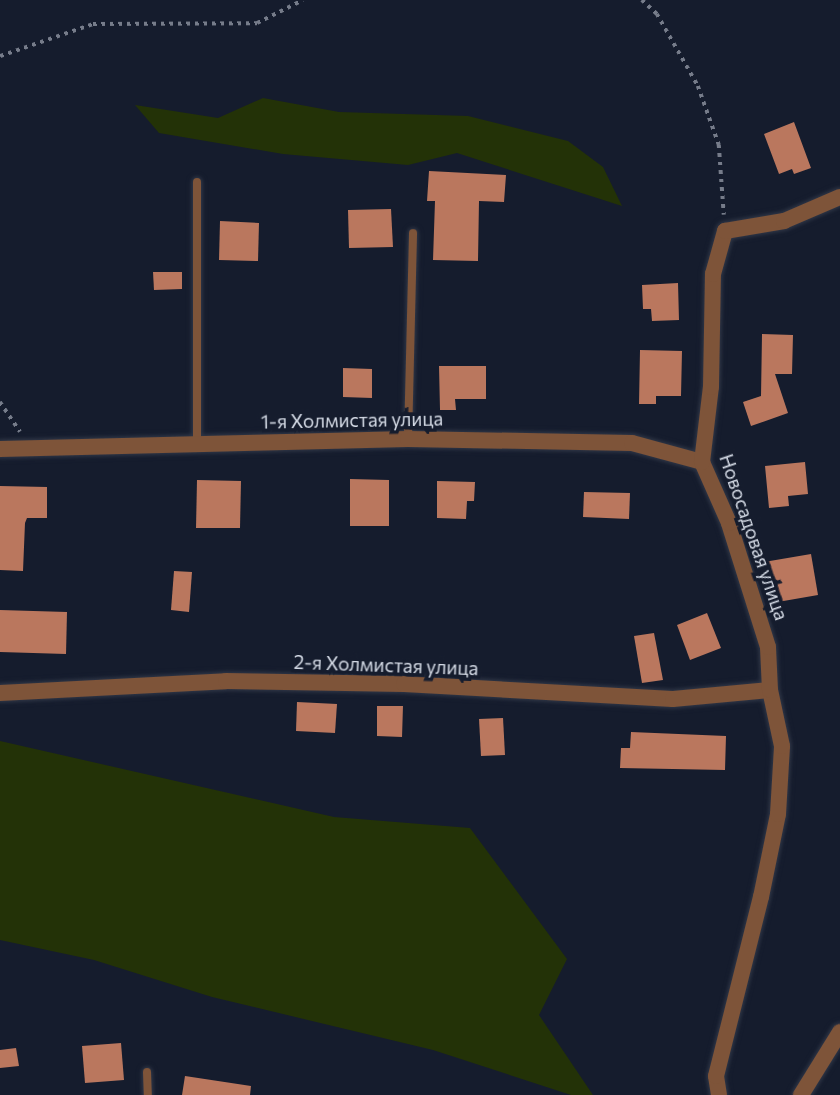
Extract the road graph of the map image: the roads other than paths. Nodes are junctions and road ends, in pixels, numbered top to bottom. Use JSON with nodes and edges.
{"nodes":[{"id":1,"x":197,"y":182,"type":"dead end"},
{"id":2,"x":840,"y":197,"type":"edge"},
{"id":3,"x":413,"y":233,"type":"dead end"},
{"id":4,"x":408,"y":439,"type":"junction"},
{"id":5,"x":198,"y":444,"type":"junction"},
{"id":6,"x":0,"y":449,"type":"edge"},
{"id":7,"x":702,"y":461,"type":"junction"},
{"id":8,"x":771,"y":690,"type":"junction"},
{"id":9,"x":0,"y":692,"type":"edge"},
{"id":10,"x":840,"y":1032,"type":"edge"},
{"id":11,"x":147,"y":1072,"type":"dead end"},
{"id":12,"x":148,"y":1095,"type":"edge"},
{"id":13,"x":719,"y":1095,"type":"edge"},
{"id":14,"x":801,"y":1095,"type":"edge"}],
"edges":[{"from":1,"to":5,"type":"lane"},
{"from":2,"to":7,"type":"street","name":"Новосадовая улица"},
{"from":3,"to":4,"type":"lane"},
{"from":4,"to":5,"type":"street","name":"1-я Холмистая улица"},
{"from":4,"to":7,"type":"street","name":"1-я Холмистая улица"},
{"from":5,"to":6,"type":"street","name":"1-я Холмистая улица"},
{"from":7,"to":8,"type":"street","name":"Новосадовая улица"},
{"from":8,"to":9,"type":"street","name":"2-я Холмистая улица"},
{"from":8,"to":13,"type":"street","name":"Новосадовая улица"},
{"from":10,"to":14,"type":"street"},
{"from":11,"to":12,"type":"lane"}]}
